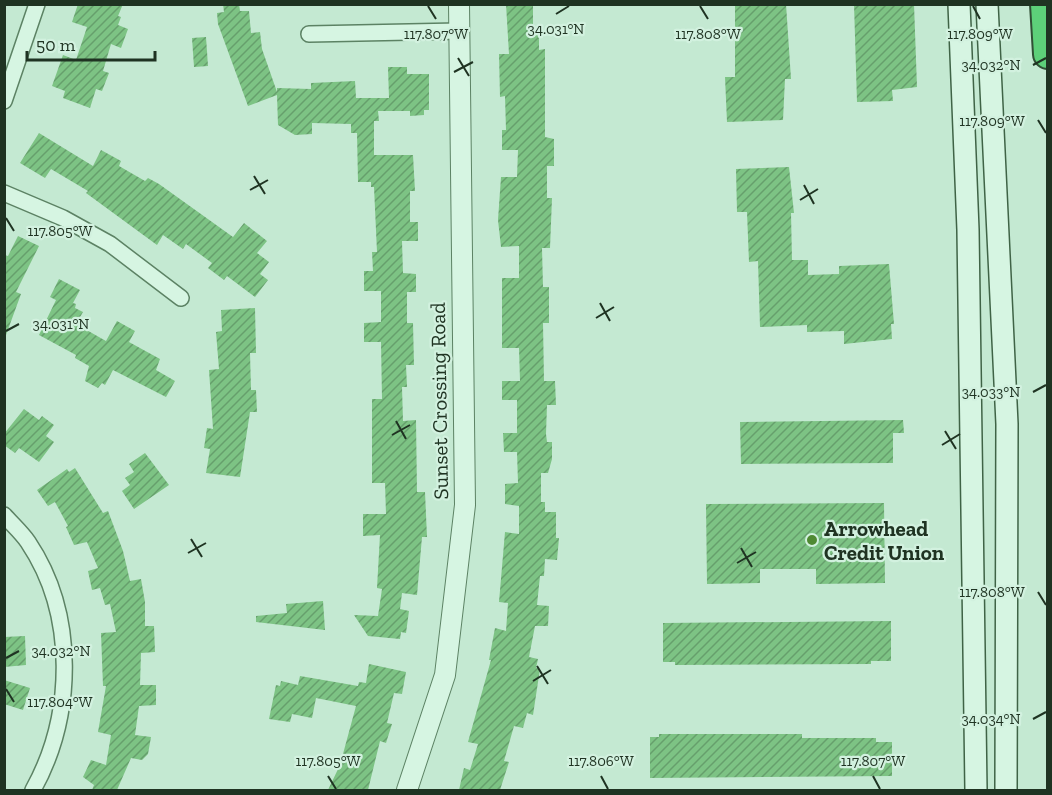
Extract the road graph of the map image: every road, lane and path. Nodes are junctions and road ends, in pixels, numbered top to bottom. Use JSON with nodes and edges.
{"nodes":[{"id":1,"x":37,"y":4,"type":"edge"},
{"id":2,"x":459,"y":4,"type":"edge"},
{"id":3,"x":959,"y":4,"type":"edge"},
{"id":4,"x":987,"y":4,"type":"edge"},
{"id":5,"x":1045,"y":4,"type":"edge"},
{"id":6,"x":459,"y":31,"type":"junction"},
{"id":7,"x":309,"y":34,"type":"dead end"},
{"id":8,"x":1047,"y":54,"type":"edge"},
{"id":9,"x":4,"y":101,"type":"edge"},
{"id":10,"x":4,"y":193,"type":"edge"},
{"id":11,"x":181,"y":298,"type":"dead end"},
{"id":12,"x":4,"y":515,"type":"edge"},
{"id":13,"x":33,"y":790,"type":"edge"},
{"id":14,"x":408,"y":790,"type":"edge"},
{"id":15,"x":976,"y":790,"type":"edge"},
{"id":16,"x":1006,"y":790,"type":"edge"}],
"edges":[{"from":1,"to":9,"type":"street"},
{"from":2,"to":6,"type":"street","name":"Sunset Crossing Road"},
{"from":3,"to":15,"type":"main road"},
{"from":4,"to":16,"type":"main road"},
{"from":5,"to":8,"type":"highway"},
{"from":6,"to":7,"type":"street"},
{"from":6,"to":14,"type":"street","name":"Sunset Crossing Road"},
{"from":10,"to":11,"type":"street"},
{"from":12,"to":13,"type":"street"}]}
